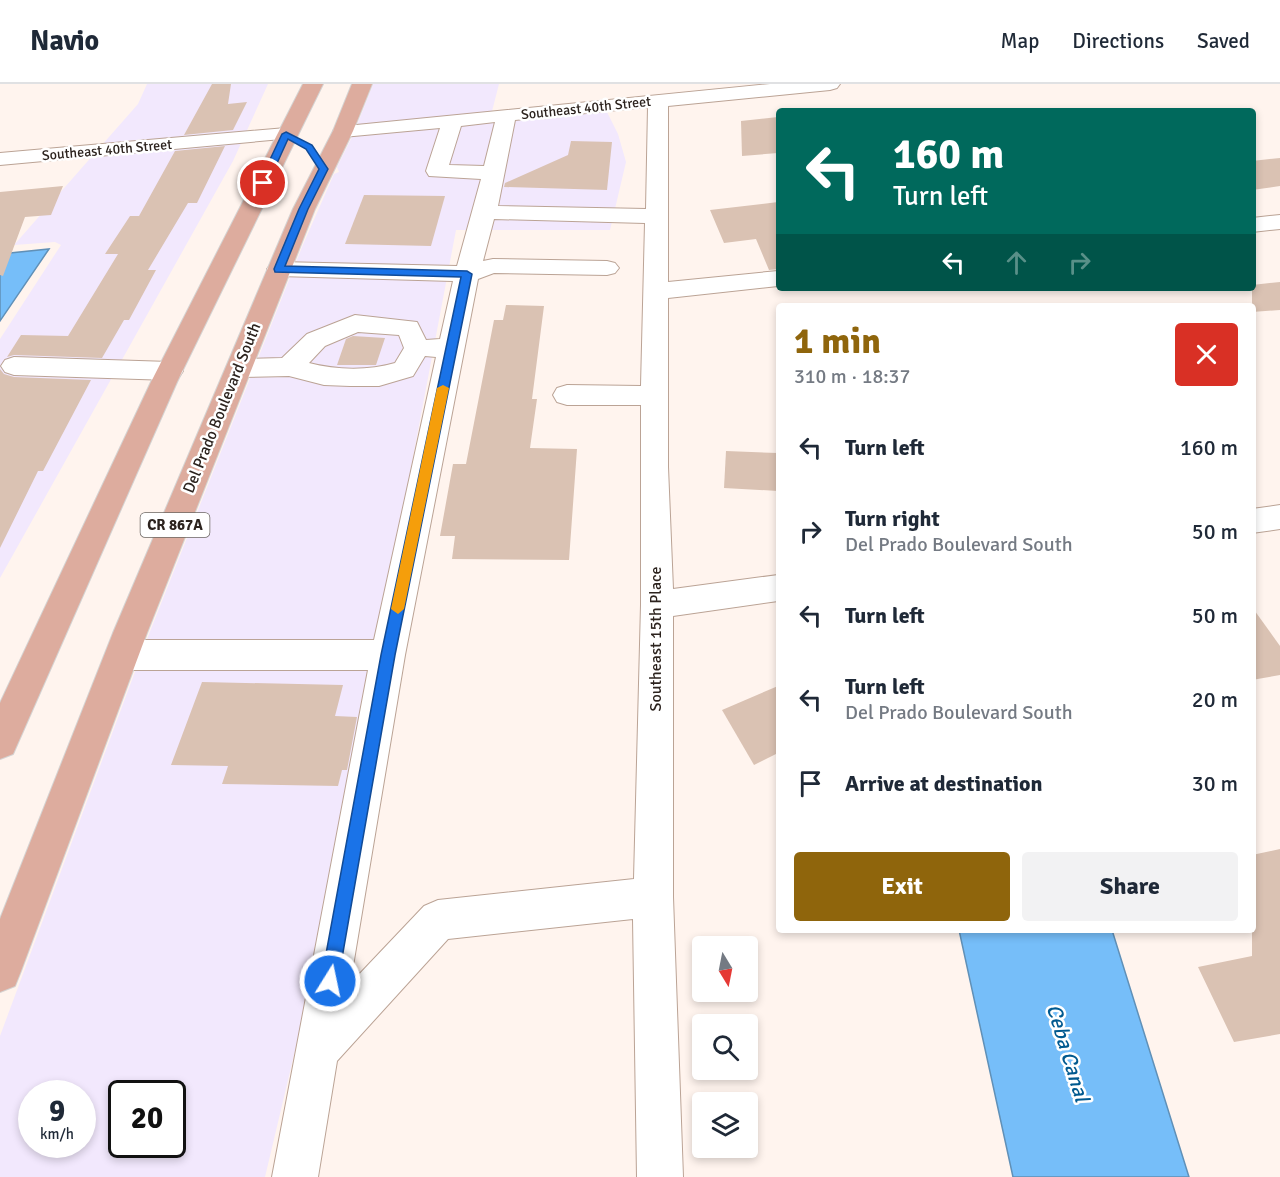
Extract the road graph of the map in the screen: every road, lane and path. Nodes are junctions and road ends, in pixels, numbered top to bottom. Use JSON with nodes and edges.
{"nodes":[{"id":1,"x":362,"y":84,"type":"edge"},
{"id":2,"x":818,"y":85,"type":"edge"},
{"id":3,"x":658,"y":100,"type":"junction"},
{"id":4,"x":321,"y":108,"type":"edge"},
{"id":5,"x":506,"y":117,"type":"junction"},
{"id":6,"x":452,"y":121,"type":"junction"},
{"id":7,"x":305,"y":148,"type":"junction"},
{"id":8,"x":0,"y":159,"type":"edge"},
{"id":9,"x":493,"y":172,"type":"junction"},
{"id":10,"x":485,"y":212,"type":"junction"},
{"id":11,"x":657,"y":216,"type":"junction"},
{"id":12,"x":1280,"y":222,"type":"edge"},
{"id":13,"x":1256,"y":225,"type":"edge"},
{"id":14,"x":607,"y":268,"type":"dead end"},
{"id":15,"x":279,"y":269,"type":"junction"},
{"id":16,"x":467,"y":274,"type":"junction"},
{"id":17,"x":776,"y":278,"type":"edge"},
{"id":18,"x":657,"y":291,"type":"junction"},
{"id":19,"x":417,"y":348,"type":"junction"},
{"id":20,"x":451,"y":348,"type":"junction"},
{"id":21,"x":14,"y":366,"type":"dead end"},
{"id":22,"x":289,"y":367,"type":"junction"},
{"id":23,"x":239,"y":368,"type":"junction"},
{"id":24,"x":170,"y":371,"type":"junction"},
{"id":25,"x":567,"y":395,"type":"dead end"},
{"id":26,"x":655,"y":396,"type":"junction"},
{"id":27,"x":1280,"y":517,"type":"edge"},
{"id":28,"x":1256,"y":520,"type":"edge"},
{"id":29,"x":776,"y":588,"type":"edge"},
{"id":30,"x":657,"y":605,"type":"junction"},
{"id":31,"x":122,"y":655,"type":"junction"},
{"id":32,"x":388,"y":655,"type":"junction"},
{"id":33,"x":0,"y":742,"type":"edge"},
{"id":34,"x":653,"y":897,"type":"junction"},
{"id":35,"x":0,"y":971,"type":"edge"},
{"id":36,"x":317,"y":1051,"type":"junction"},
{"id":37,"x":295,"y":1177,"type":"edge"},
{"id":38,"x":660,"y":1177,"type":"edge"}],
"edges":[{"from":1,"to":4,"type":"main road","name":"Del Prado Boulevard South","number":"CR 867A"},
{"from":2,"to":3,"type":"street","name":"Southeast 40th Street"},
{"from":3,"to":5,"type":"street","name":"Southeast 40th Street"},
{"from":3,"to":11,"type":"street","name":"Southeast 15th Place"},
{"from":4,"to":6,"type":"street","name":"Southeast 40th Street"},
{"from":4,"to":7,"type":"main road","name":"Del Prado Boulevard South","number":"CR 867A"},
{"from":4,"to":7,"type":"main road","name":"Del Prado Boulevard South","number":"CR 867A"},
{"from":5,"to":6,"type":"street","name":"Southeast 40th Street"},
{"from":5,"to":9,"type":"street"},
{"from":6,"to":9,"type":"street"},
{"from":7,"to":8,"type":"street","name":"Southeast 40th Street"},
{"from":7,"to":15,"type":"main road","name":"Del Prado Boulevard South","number":"CR 867A"},
{"from":7,"to":24,"type":"main road","name":"Del Prado Boulevard South","number":"CR 867A"},
{"from":9,"to":10,"type":"street"},
{"from":10,"to":11,"type":"street"},
{"from":10,"to":16,"type":"street"},
{"from":11,"to":18,"type":"street","name":"Southeast 15th Place"},
{"from":12,"to":13,"type":"street"},
{"from":14,"to":16,"type":"street"},
{"from":15,"to":16,"type":"street"},
{"from":15,"to":23,"type":"main road","name":"Del Prado Boulevard South","number":"CR 867A"},
{"from":16,"to":20,"type":"street"},
{"from":17,"to":18,"type":"street"},
{"from":18,"to":26,"type":"street","name":"Southeast 15th Place"},
{"from":19,"to":20,"type":"street"},
{"from":19,"to":22,"type":"street"},
{"from":19,"to":22,"type":"street"},
{"from":20,"to":32,"type":"street"},
{"from":21,"to":24,"type":"street"},
{"from":22,"to":23,"type":"street"},
{"from":23,"to":31,"type":"main road","name":"Del Prado Boulevard South","number":"CR 867A"},
{"from":24,"to":33,"type":"main road","name":"Del Prado Boulevard South","number":"CR 867A"},
{"from":25,"to":26,"type":"street"},
{"from":26,"to":30,"type":"street","name":"Southeast 15th Place"},
{"from":27,"to":28,"type":"street"},
{"from":29,"to":30,"type":"street"},
{"from":30,"to":34,"type":"street","name":"Southeast 15th Place"},
{"from":31,"to":32,"type":"street"},
{"from":31,"to":35,"type":"main road","name":"Del Prado Boulevard South","number":"CR 867A"},
{"from":32,"to":36,"type":"street"},
{"from":34,"to":36,"type":"street"},
{"from":34,"to":38,"type":"street","name":"Southeast 15th Place"},
{"from":36,"to":37,"type":"street"}]}
